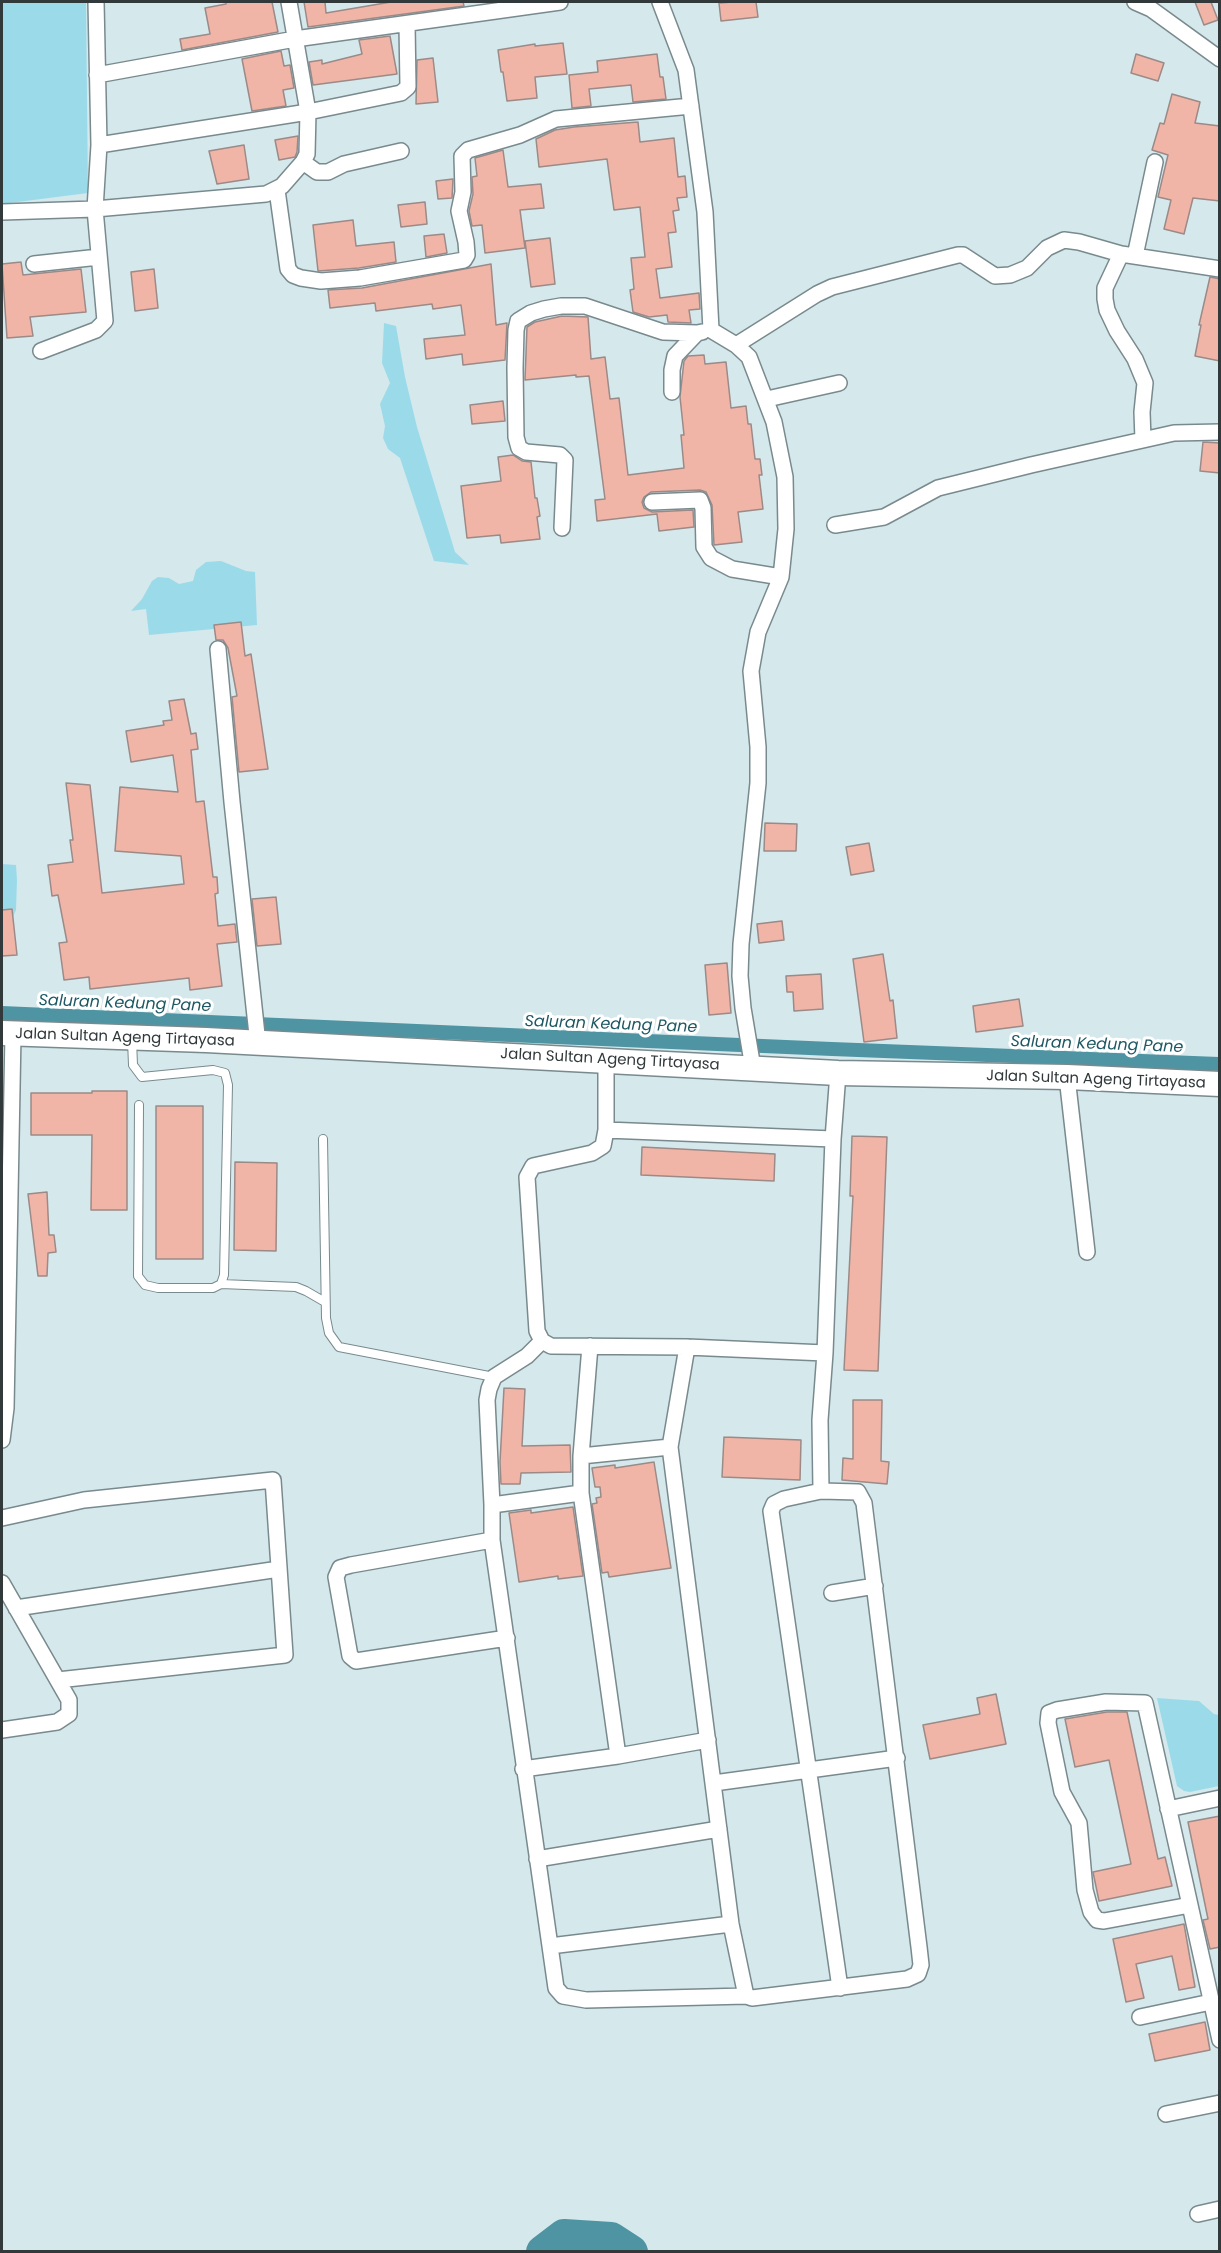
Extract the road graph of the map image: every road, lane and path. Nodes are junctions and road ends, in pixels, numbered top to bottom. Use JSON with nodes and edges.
{"nodes":[{"id":1,"x":96,"y":2,"type":"edge"},
{"id":2,"x":289,"y":2,"type":"edge"},
{"id":3,"x":560,"y":2,"type":"edge"},
{"id":4,"x":660,"y":2,"type":"edge"},
{"id":5,"x":1135,"y":2,"type":"edge"},
{"id":6,"x":513,"y":4,"type":"edge"},
{"id":7,"x":407,"y":24,"type":"junction"},
{"id":8,"x":296,"y":39,"type":"junction"},
{"id":9,"x":1220,"y":59,"type":"edge"},
{"id":10,"x":97,"y":75,"type":"junction"},
{"id":11,"x":691,"y":106,"type":"junction"},
{"id":12,"x":308,"y":112,"type":"junction"},
{"id":13,"x":99,"y":145,"type":"junction"},
{"id":14,"x":401,"y":151,"type":"dead end"},
{"id":15,"x":303,"y":162,"type":"junction"},
{"id":16,"x":1155,"y":162,"type":"dead end"},
{"id":17,"x":277,"y":190,"type":"junction"},
{"id":18,"x":96,"y":208,"type":"junction"},
{"id":19,"x":2,"y":212,"type":"edge"},
{"id":20,"x":1128,"y":255,"type":"junction"},
{"id":21,"x":99,"y":257,"type":"junction"},
{"id":22,"x":34,"y":264,"type":"dead end"},
{"id":23,"x":1220,"y":269,"type":"edge"},
{"id":24,"x":704,"y":331,"type":"junction"},
{"id":25,"x":736,"y":345,"type":"junction"},
{"id":26,"x":41,"y":351,"type":"dead end"},
{"id":27,"x":839,"y":383,"type":"dead end"},
{"id":28,"x":672,"y":392,"type":"dead end"},
{"id":29,"x":766,"y":399,"type":"junction"},
{"id":30,"x":1220,"y":432,"type":"edge"},
{"id":31,"x":1143,"y":440,"type":"junction"},
{"id":32,"x":652,"y":502,"type":"dead end"},
{"id":33,"x":835,"y":525,"type":"dead end"},
{"id":34,"x":562,"y":528,"type":"dead end"},
{"id":35,"x":781,"y":577,"type":"junction"},
{"id":36,"x":218,"y":649,"type":"dead end"},
{"id":37,"x":7,"y":1034,"type":"edge"},
{"id":38,"x":132,"y":1039,"type":"junction"},
{"id":39,"x":257,"y":1040,"type":"junction"},
{"id":40,"x":606,"y":1060,"type":"junction"},
{"id":41,"x":753,"y":1062,"type":"junction"},
{"id":42,"x":838,"y":1073,"type":"junction"},
{"id":43,"x":1067,"y":1077,"type":"junction"},
{"id":44,"x":1220,"y":1084,"type":"edge"},
{"id":45,"x":139,"y":1105,"type":"dead end"},
{"id":46,"x":606,"y":1130,"type":"junction"},
{"id":47,"x":322,"y":1139,"type":"dead end"},
{"id":48,"x":833,"y":1139,"type":"junction"},
{"id":49,"x":1087,"y":1252,"type":"dead end"},
{"id":50,"x":221,"y":1284,"type":"junction"},
{"id":51,"x":325,"y":1302,"type":"junction"},
{"id":52,"x":542,"y":1341,"type":"junction"},
{"id":53,"x":590,"y":1346,"type":"junction"},
{"id":54,"x":687,"y":1347,"type":"junction"},
{"id":55,"x":825,"y":1353,"type":"junction"},
{"id":56,"x":494,"y":1377,"type":"junction"},
{"id":57,"x":2,"y":1440,"type":"edge"},
{"id":58,"x":670,"y":1447,"type":"junction"},
{"id":59,"x":581,"y":1456,"type":"junction"},
{"id":60,"x":821,"y":1491,"type":"junction"},
{"id":61,"x":581,"y":1493,"type":"junction"},
{"id":62,"x":492,"y":1505,"type":"junction"},
{"id":63,"x":2,"y":1518,"type":"edge"},
{"id":64,"x":492,"y":1540,"type":"junction"},
{"id":65,"x":279,"y":1569,"type":"junction"},
{"id":66,"x":2,"y":1583,"type":"edge"},
{"id":67,"x":875,"y":1587,"type":"junction"},
{"id":68,"x":832,"y":1593,"type":"dead end"},
{"id":69,"x":16,"y":1608,"type":"junction"},
{"id":70,"x":507,"y":1638,"type":"junction"},
{"id":71,"x":58,"y":1680,"type":"junction"},
{"id":72,"x":2,"y":1730,"type":"edge"},
{"id":73,"x":708,"y":1740,"type":"junction"},
{"id":74,"x":618,"y":1755,"type":"junction"},
{"id":75,"x":897,"y":1758,"type":"junction"},
{"id":76,"x":523,"y":1769,"type":"junction"},
{"id":77,"x":809,"y":1769,"type":"junction"},
{"id":78,"x":714,"y":1783,"type":"junction"},
{"id":79,"x":1220,"y":1798,"type":"edge"},
{"id":80,"x":1168,"y":1809,"type":"junction"},
{"id":81,"x":719,"y":1829,"type":"junction"},
{"id":82,"x":537,"y":1859,"type":"junction"},
{"id":83,"x":1190,"y":1905,"type":"junction"},
{"id":84,"x":731,"y":1924,"type":"junction"},
{"id":85,"x":550,"y":1946,"type":"junction"},
{"id":86,"x":840,"y":1988,"type":"junction"},
{"id":87,"x":746,"y":1996,"type":"junction"},
{"id":88,"x":1211,"y":2002,"type":"junction"},
{"id":89,"x":1140,"y":2017,"type":"dead end"},
{"id":90,"x":1220,"y":2040,"type":"edge"},
{"id":91,"x":1220,"y":2103,"type":"edge"},
{"id":92,"x":1166,"y":2114,"type":"dead end"},
{"id":93,"x":1220,"y":2209,"type":"edge"},
{"id":94,"x":1198,"y":2214,"type":"dead end"}],
"edges":[{"from":1,"to":10,"type":"street"},
{"from":2,"to":8,"type":"street"},
{"from":3,"to":6,"type":"street"},
{"from":4,"to":11,"type":"street"},
{"from":5,"to":9,"type":"street"},
{"from":6,"to":7,"type":"street"},
{"from":7,"to":8,"type":"street"},
{"from":7,"to":12,"type":"street"},
{"from":8,"to":10,"type":"street"},
{"from":8,"to":12,"type":"street"},
{"from":10,"to":13,"type":"street"},
{"from":11,"to":17,"type":"street"},
{"from":11,"to":24,"type":"street"},
{"from":12,"to":13,"type":"street"},
{"from":12,"to":15,"type":"street"},
{"from":13,"to":18,"type":"street"},
{"from":14,"to":15,"type":"street"},
{"from":15,"to":17,"type":"street"},
{"from":16,"to":20,"type":"street"},
{"from":17,"to":18,"type":"street"},
{"from":18,"to":19,"type":"street"},
{"from":18,"to":21,"type":"street"},
{"from":20,"to":23,"type":"street"},
{"from":20,"to":25,"type":"street"},
{"from":20,"to":31,"type":"street"},
{"from":21,"to":22,"type":"street"},
{"from":21,"to":26,"type":"street"},
{"from":24,"to":25,"type":"street"},
{"from":24,"to":28,"type":"street"},
{"from":24,"to":34,"type":"street"},
{"from":25,"to":29,"type":"street"},
{"from":27,"to":29,"type":"street"},
{"from":29,"to":35,"type":"street"},
{"from":30,"to":31,"type":"street"},
{"from":31,"to":33,"type":"street"},
{"from":32,"to":35,"type":"street"},
{"from":35,"to":41,"type":"street"},
{"from":36,"to":39,"type":"street"},
{"from":37,"to":38,"type":"main road","name":"Jalan Sultan Ageng Tirtayasa"},
{"from":37,"to":57,"type":"street"},
{"from":38,"to":39,"type":"main road","name":"Jalan Sultan Ageng Tirtayasa"},
{"from":38,"to":50,"type":"lane"},
{"from":39,"to":40,"type":"main road","name":"Jalan Sultan Ageng Tirtayasa"},
{"from":40,"to":41,"type":"main road","name":"Jalan Sultan Ageng Tirtayasa"},
{"from":40,"to":46,"type":"street"},
{"from":41,"to":42,"type":"main road","name":"Jalan Sultan Ageng Tirtayasa"},
{"from":42,"to":43,"type":"main road","name":"Jalan Sultan Ageng Tirtayasa"},
{"from":42,"to":48,"type":"street"},
{"from":43,"to":44,"type":"main road","name":"Jalan Sultan Ageng Tirtayasa"},
{"from":43,"to":49,"type":"street"},
{"from":45,"to":50,"type":"lane"},
{"from":46,"to":48,"type":"street"},
{"from":46,"to":52,"type":"street"},
{"from":47,"to":51,"type":"lane"},
{"from":48,"to":55,"type":"street"},
{"from":50,"to":51,"type":"lane"},
{"from":51,"to":56,"type":"lane"},
{"from":52,"to":53,"type":"street"},
{"from":52,"to":56,"type":"street"},
{"from":53,"to":54,"type":"street"},
{"from":53,"to":59,"type":"street"},
{"from":54,"to":55,"type":"street"},
{"from":54,"to":58,"type":"street"},
{"from":55,"to":60,"type":"street"},
{"from":56,"to":62,"type":"street"},
{"from":58,"to":59,"type":"street"},
{"from":58,"to":73,"type":"street"},
{"from":59,"to":61,"type":"street"},
{"from":60,"to":67,"type":"street"},
{"from":60,"to":77,"type":"street"},
{"from":61,"to":62,"type":"street"},
{"from":61,"to":74,"type":"street"},
{"from":62,"to":64,"type":"street"},
{"from":63,"to":65,"type":"street"},
{"from":64,"to":70,"type":"street"},
{"from":64,"to":70,"type":"street"},
{"from":65,"to":69,"type":"street"},
{"from":65,"to":71,"type":"street"},
{"from":66,"to":69,"type":"street"},
{"from":67,"to":68,"type":"street"},
{"from":67,"to":75,"type":"street"},
{"from":69,"to":71,"type":"street"},
{"from":70,"to":76,"type":"street"},
{"from":71,"to":72,"type":"street"},
{"from":73,"to":74,"type":"street"},
{"from":73,"to":78,"type":"street"},
{"from":74,"to":76,"type":"street"},
{"from":75,"to":77,"type":"street"},
{"from":75,"to":86,"type":"street"},
{"from":76,"to":82,"type":"street"},
{"from":77,"to":78,"type":"street"},
{"from":77,"to":86,"type":"street"},
{"from":78,"to":81,"type":"street"},
{"from":79,"to":80,"type":"street"},
{"from":80,"to":83,"type":"street"},
{"from":80,"to":83,"type":"street"},
{"from":81,"to":82,"type":"street"},
{"from":81,"to":84,"type":"street"},
{"from":82,"to":85,"type":"street"},
{"from":83,"to":88,"type":"street"},
{"from":84,"to":85,"type":"street"},
{"from":84,"to":87,"type":"street"},
{"from":85,"to":87,"type":"street"},
{"from":86,"to":87,"type":"street"},
{"from":88,"to":89,"type":"street"},
{"from":88,"to":90,"type":"street"},
{"from":91,"to":92,"type":"street"},
{"from":93,"to":94,"type":"street"}]}
